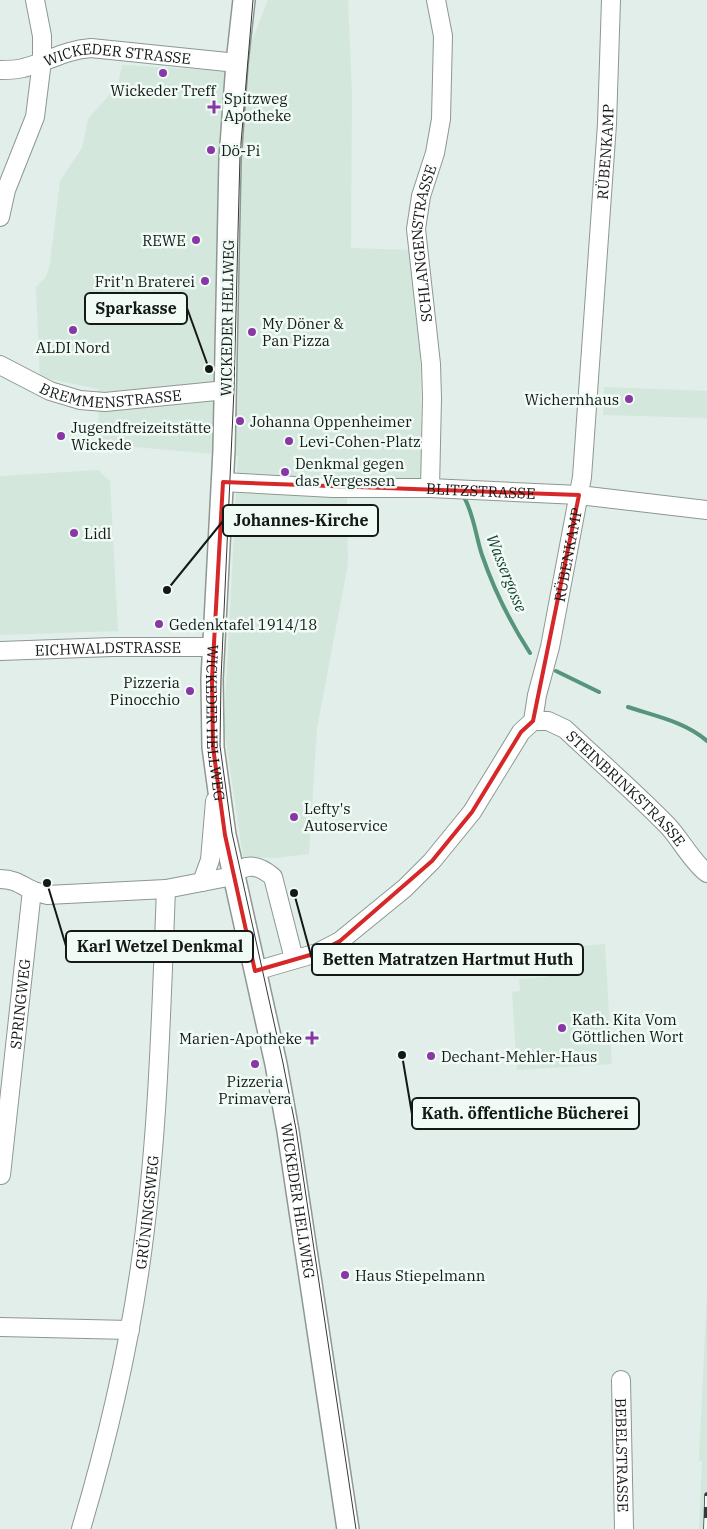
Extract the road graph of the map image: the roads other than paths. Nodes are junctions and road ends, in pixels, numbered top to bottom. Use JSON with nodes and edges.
{"nodes":[{"id":1,"x":35,"y":0,"type":"edge"},
{"id":2,"x":244,"y":0,"type":"edge"},
{"id":3,"x":436,"y":0,"type":"edge"},
{"id":4,"x":611,"y":0,"type":"edge"},
{"id":5,"x":42,"y":61,"type":"junction"},
{"id":6,"x":237,"y":63,"type":"junction"},
{"id":7,"x":0,"y":70,"type":"edge"},
{"id":8,"x":0,"y":217,"type":"edge"},
{"id":9,"x":0,"y":365,"type":"edge"},
{"id":10,"x":226,"y":390,"type":"junction"},
{"id":11,"x":223,"y":482,"type":"junction"},
{"id":12,"x":430,"y":488,"type":"junction"},
{"id":13,"x":580,"y":495,"type":"junction"},
{"id":14,"x":707,"y":510,"type":"edge"},
{"id":15,"x":215,"y":648,"type":"junction"},
{"id":16,"x":0,"y":651,"type":"edge"},
{"id":17,"x":533,"y":721,"type":"junction"},
{"id":18,"x":217,"y":783,"type":"junction"},
{"id":19,"x":242,"y":871,"type":"junction"},
{"id":20,"x":707,"y":873,"type":"edge"},
{"id":21,"x":0,"y":880,"type":"edge"},
{"id":22,"x":202,"y":882,"type":"junction"},
{"id":23,"x":27,"y":887,"type":"junction"},
{"id":24,"x":166,"y":889,"type":"junction"},
{"id":25,"x":294,"y":959,"type":"junction"},
{"id":26,"x":255,"y":971,"type":"junction"},
{"id":27,"x":1,"y":1176,"type":"edge"},
{"id":28,"x":0,"y":1327,"type":"edge"},
{"id":29,"x":130,"y":1330,"type":"junction"},
{"id":30,"x":621,"y":1380,"type":"dead end"},
{"id":31,"x":82,"y":1529,"type":"edge"},
{"id":32,"x":348,"y":1529,"type":"edge"},
{"id":33,"x":624,"y":1529,"type":"edge"}],
"edges":[{"from":1,"to":5,"type":"street"},
{"from":2,"to":6,"type":"main road","name":"WICKEDER HELLWEG"},
{"from":3,"to":12,"type":"street","name":"SCHLANGENSTRASSE"},
{"from":4,"to":13,"type":"street","name":"RÜBENKAMP"},
{"from":5,"to":6,"type":"street","name":"WICKEDER STRASSE"},
{"from":5,"to":7,"type":"street","name":"WICKEDER STRASSE"},
{"from":5,"to":8,"type":"street"},
{"from":6,"to":10,"type":"main road","name":"WICKEDER HELLWEG"},
{"from":9,"to":10,"type":"street","name":"BREMMENSTRASSE"},
{"from":10,"to":11,"type":"main road","name":"WICKEDER HELLWEG"},
{"from":11,"to":12,"type":"street","name":"BLITZSTRASSE"},
{"from":11,"to":15,"type":"main road","name":"WICKEDER HELLWEG"},
{"from":12,"to":13,"type":"street","name":"BLITZSTRASSE"},
{"from":13,"to":14,"type":"street","name":"BLITZSTRASSE"},
{"from":13,"to":17,"type":"street","name":"RÜBENKAMP"},
{"from":15,"to":16,"type":"street","name":"EICHWALDSTRASSE"},
{"from":15,"to":18,"type":"main road","name":"WICKEDER HELLWEG"},
{"from":17,"to":20,"type":"street","name":"STEINBRINKSTRASSE"},
{"from":17,"to":25,"type":"street"},
{"from":18,"to":19,"type":"main road","name":"WICKEDER HELLWEG"},
{"from":18,"to":22,"type":"street"},
{"from":19,"to":22,"type":"street"},
{"from":19,"to":25,"type":"street"},
{"from":19,"to":26,"type":"main road","name":"WICKEDER HELLWEG"},
{"from":21,"to":23,"type":"street"},
{"from":22,"to":24,"type":"street"},
{"from":23,"to":24,"type":"street"},
{"from":23,"to":27,"type":"street","name":"SPRINGWEG"},
{"from":24,"to":29,"type":"street","name":"GRÜNINGSWEG"},
{"from":25,"to":26,"type":"street"},
{"from":26,"to":32,"type":"main road","name":"WICKEDER HELLWEG"},
{"from":28,"to":29,"type":"street"},
{"from":29,"to":31,"type":"street","name":"GRÜNINGSWEG"},
{"from":30,"to":33,"type":"street","name":"BEBELSTRASSE"}]}
